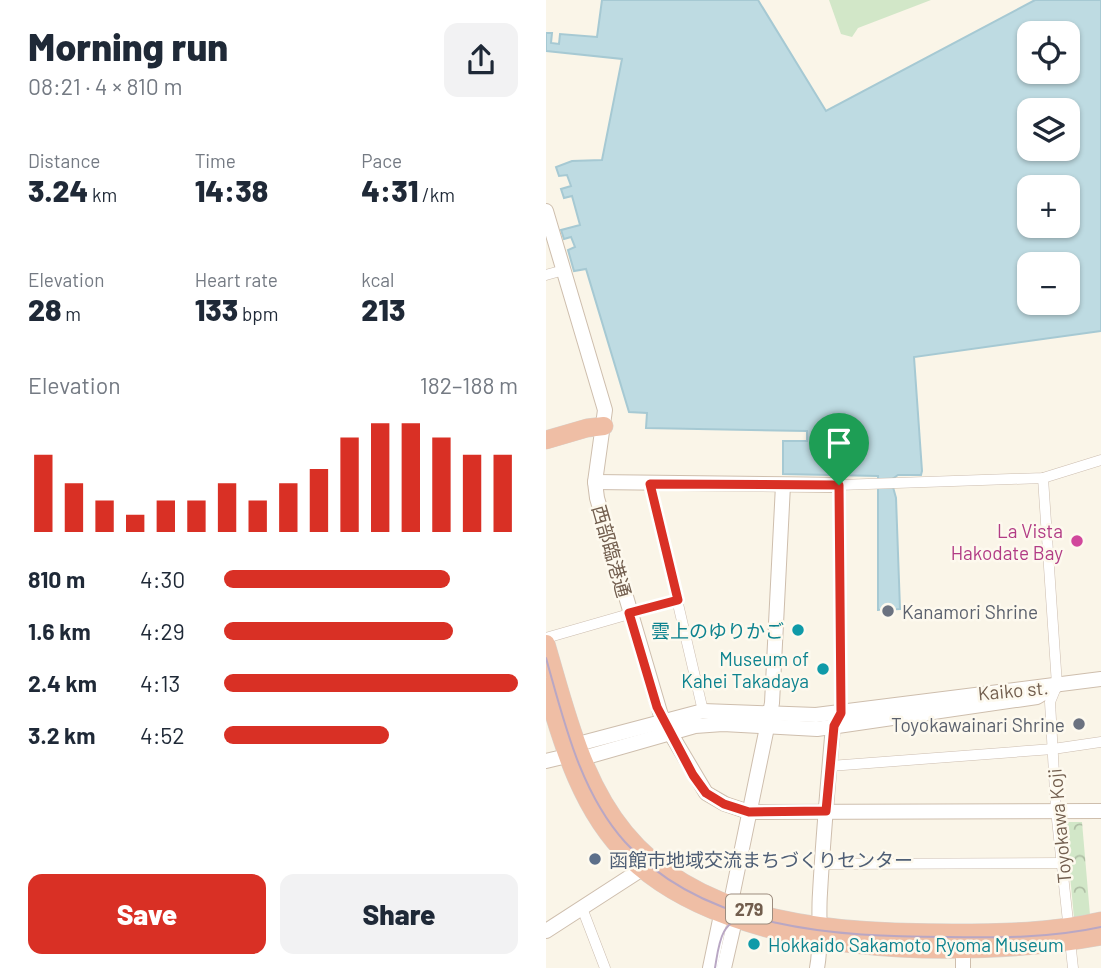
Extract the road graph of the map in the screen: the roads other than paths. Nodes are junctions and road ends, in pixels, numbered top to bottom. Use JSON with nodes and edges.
{"nodes":[{"id":1,"x":546,"y":211,"type":"edge"},
{"id":2,"x":564,"y":270,"type":"junction"},
{"id":3,"x":546,"y":275,"type":"edge"},
{"id":4,"x":604,"y":426,"type":"junction"},
{"id":5,"x":546,"y":440,"type":"edge"},
{"id":6,"x":1101,"y":460,"type":"edge"},
{"id":7,"x":1044,"y":478,"type":"junction"},
{"id":8,"x":595,"y":482,"type":"junction"},
{"id":9,"x":650,"y":484,"type":"junction"},
{"id":10,"x":783,"y":485,"type":"junction"},
{"id":11,"x":845,"y":485,"type":"junction"},
{"id":12,"x":678,"y":600,"type":"junction"},
{"id":13,"x":629,"y":613,"type":"junction"},
{"id":14,"x":546,"y":638,"type":"edge"},
{"id":15,"x":546,"y":644,"type":"edge"},
{"id":16,"x":1101,"y":679,"type":"edge"},
{"id":17,"x":1101,"y":684,"type":"edge"},
{"id":18,"x":1057,"y":685,"type":"junction"},
{"id":19,"x":546,"y":687,"type":"edge"},
{"id":20,"x":703,"y":711,"type":"junction"},
{"id":21,"x":841,"y":713,"type":"junction"},
{"id":22,"x":769,"y":721,"type":"junction"},
{"id":23,"x":666,"y":726,"type":"junction"},
{"id":24,"x":834,"y":726,"type":"junction"},
{"id":25,"x":1101,"y":742,"type":"edge"},
{"id":26,"x":1053,"y":749,"type":"junction"},
{"id":27,"x":576,"y":753,"type":"junction"},
{"id":28,"x":546,"y":761,"type":"edge"},
{"id":29,"x":830,"y":766,"type":"junction"},
{"id":30,"x":1056,"y":810,"type":"junction"},
{"id":31,"x":1101,"y":810,"type":"edge"},
{"id":32,"x":826,"y":811,"type":"junction"},
{"id":33,"x":749,"y":812,"type":"junction"},
{"id":34,"x":1062,"y":863,"type":"junction"},
{"id":35,"x":822,"y":864,"type":"junction"},
{"id":36,"x":642,"y":869,"type":"junction"},
{"id":37,"x":582,"y":908,"type":"junction"},
{"id":38,"x":729,"y":913,"type":"junction"},
{"id":39,"x":1101,"y":921,"type":"edge"},
{"id":40,"x":546,"y":931,"type":"edge"},
{"id":41,"x":820,"y":933,"type":"junction"},
{"id":42,"x":1070,"y":934,"type":"junction"},
{"id":43,"x":1101,"y":936,"type":"edge"},
{"id":44,"x":963,"y":940,"type":"junction"},
{"id":45,"x":605,"y":968,"type":"edge"},
{"id":46,"x":710,"y":968,"type":"edge"},
{"id":47,"x":724,"y":968,"type":"edge"},
{"id":48,"x":817,"y":968,"type":"edge"},
{"id":49,"x":963,"y":968,"type":"edge"},
{"id":50,"x":1073,"y":968,"type":"edge"}],
"edges":[{"from":1,"to":2,"type":"street","name":"西部臨港通"},
{"from":2,"to":3,"type":"street"},
{"from":2,"to":4,"type":"street","name":"西部臨港通"},
{"from":4,"to":5,"type":"highway"},
{"from":4,"to":8,"type":"street","name":"西部臨港通"},
{"from":6,"to":7,"type":"street"},
{"from":7,"to":11,"type":"street"},
{"from":7,"to":18,"type":"street","name":"Toyokawa Koji"},
{"from":8,"to":9,"type":"street"},
{"from":8,"to":13,"type":"street","name":"西部臨港通"},
{"from":9,"to":10,"type":"street"},
{"from":9,"to":12,"type":"street"},
{"from":10,"to":11,"type":"street"},
{"from":10,"to":22,"type":"street"},
{"from":11,"to":21,"type":"street"},
{"from":12,"to":13,"type":"street"},
{"from":12,"to":20,"type":"street"},
{"from":13,"to":14,"type":"street"},
{"from":13,"to":23,"type":"street","name":"西部臨港通"},
{"from":15,"to":27,"type":"highway","number":"279"},
{"from":16,"to":17,"type":"street"},
{"from":16,"to":18,"type":"street"},
{"from":18,"to":21,"type":"street","name":"Kaiko st."},
{"from":18,"to":24,"type":"street","name":"Kaiko st."},
{"from":18,"to":26,"type":"street","name":"Toyokawa Koji"},
{"from":19,"to":27,"type":"highway","number":"279"},
{"from":20,"to":22,"type":"street","name":"Kaiko st."},
{"from":20,"to":23,"type":"street","name":"Kaiko st."},
{"from":21,"to":22,"type":"street","name":"Kaiko st."},
{"from":21,"to":24,"type":"street"},
{"from":22,"to":23,"type":"street","name":"Kaiko st."},
{"from":22,"to":24,"type":"street","name":"Kaiko st."},
{"from":22,"to":33,"type":"street"},
{"from":23,"to":27,"type":"street","name":"Kaiko st."},
{"from":23,"to":33,"type":"street","name":"西部臨港通"},
{"from":24,"to":29,"type":"street"},
{"from":25,"to":26,"type":"street"},
{"from":26,"to":29,"type":"street"},
{"from":26,"to":30,"type":"street","name":"Toyokawa Koji"},
{"from":27,"to":28,"type":"street","name":"Kaiko st."},
{"from":27,"to":36,"type":"highway","number":"279"},
{"from":27,"to":38,"type":"highway","number":"279"},
{"from":29,"to":32,"type":"street"},
{"from":30,"to":31,"type":"street"},
{"from":30,"to":32,"type":"street"},
{"from":30,"to":34,"type":"street","name":"Toyokawa Koji"},
{"from":32,"to":33,"type":"street"},
{"from":32,"to":35,"type":"street"},
{"from":33,"to":38,"type":"street"},
{"from":34,"to":35,"type":"street"},
{"from":34,"to":42,"type":"street","name":"Toyokawa Koji"},
{"from":35,"to":41,"type":"street"},
{"from":36,"to":37,"type":"street"},
{"from":36,"to":38,"type":"highway","number":"279"},
{"from":37,"to":40,"type":"street"},
{"from":37,"to":45,"type":"street"},
{"from":38,"to":41,"type":"highway","number":"279"},
{"from":38,"to":46,"type":"street"},
{"from":38,"to":47,"type":"street"},
{"from":39,"to":42,"type":"highway","number":"279"},
{"from":41,"to":44,"type":"highway","number":"279"},
{"from":41,"to":48,"type":"street"},
{"from":42,"to":43,"type":"highway","number":"279"},
{"from":42,"to":44,"type":"highway","number":"279"},
{"from":42,"to":50,"type":"street","name":"Toyokawa Koji"},
{"from":44,"to":49,"type":"street"}]}
